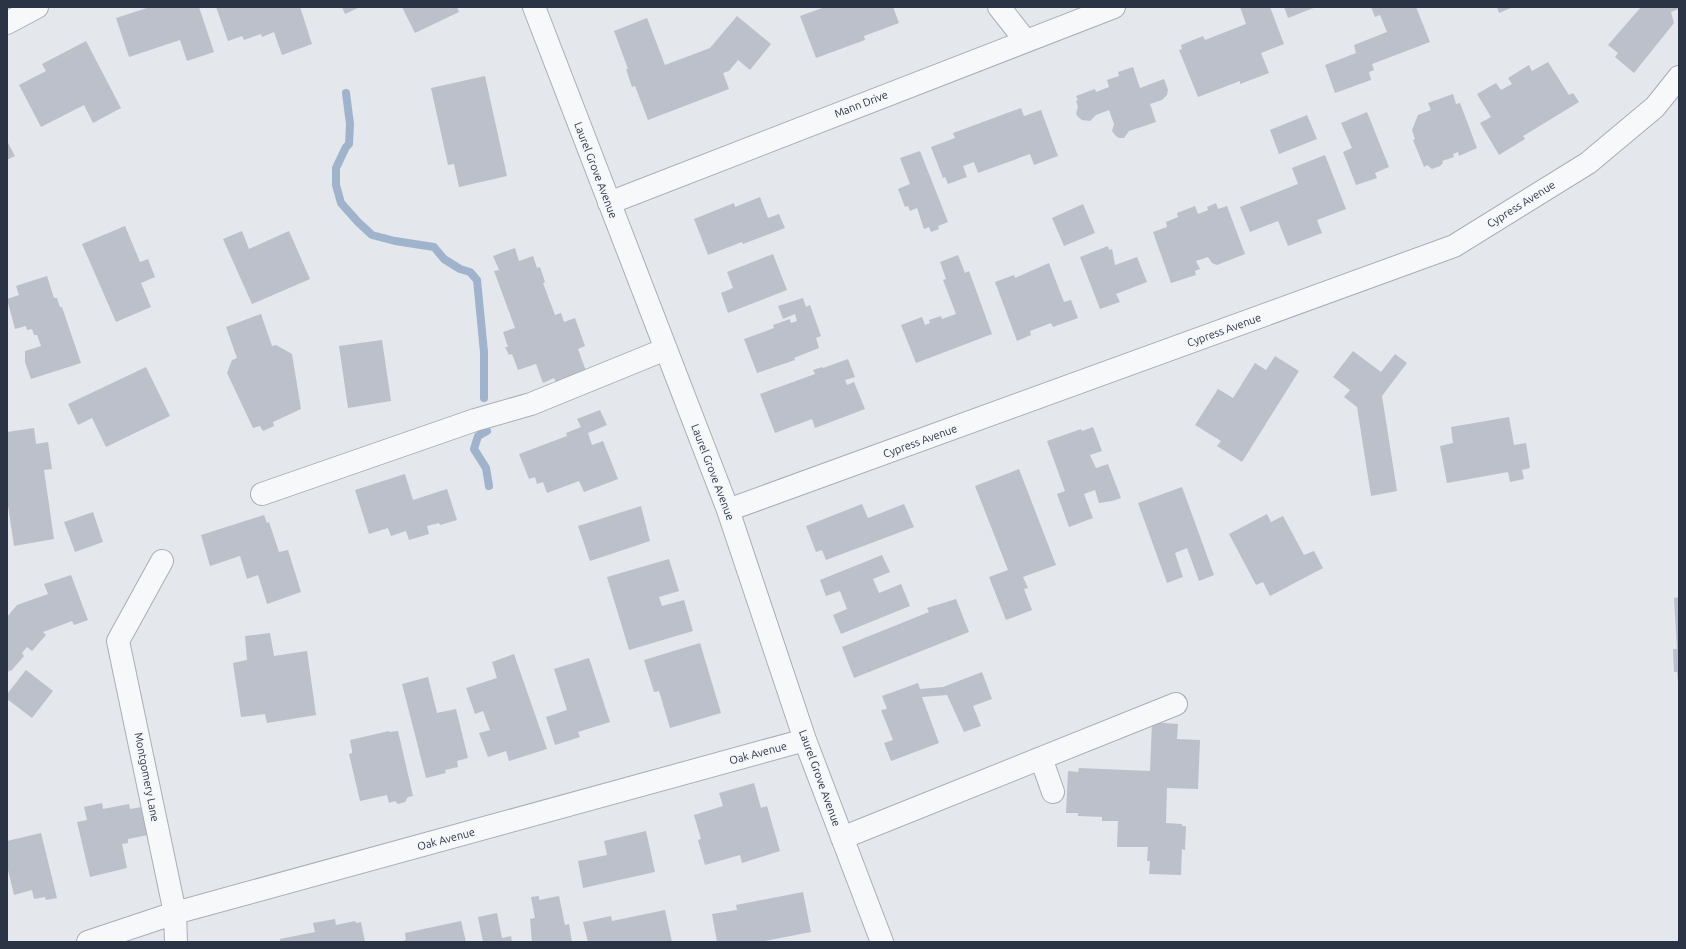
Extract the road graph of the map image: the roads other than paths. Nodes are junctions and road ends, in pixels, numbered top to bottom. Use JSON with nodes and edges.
{"nodes":[{"id":1,"x":37,"y":7,"type":"edge"},
{"id":2,"x":534,"y":7,"type":"edge"},
{"id":3,"x":999,"y":7,"type":"edge"},
{"id":4,"x":1114,"y":7,"type":"edge"},
{"id":5,"x":7,"y":23,"type":"edge"},
{"id":6,"x":1025,"y":40,"type":"junction"},
{"id":7,"x":1679,"y":77,"type":"edge"},
{"id":8,"x":609,"y":203,"type":"junction"},
{"id":9,"x":666,"y":349,"type":"junction"},
{"id":10,"x":262,"y":494,"type":"dead end"},
{"id":11,"x":728,"y":510,"type":"junction"},
{"id":12,"x":162,"y":561,"type":"dead end"},
{"id":13,"x":1176,"y":704,"type":"dead end"},
{"id":14,"x":805,"y":740,"type":"junction"},
{"id":15,"x":1041,"y":758,"type":"junction"},
{"id":16,"x":1053,"y":792,"type":"dead end"},
{"id":17,"x":842,"y":838,"type":"junction"},
{"id":18,"x":175,"y":913,"type":"junction"},
{"id":19,"x":88,"y":942,"type":"edge"},
{"id":20,"x":176,"y":942,"type":"edge"},
{"id":21,"x":882,"y":942,"type":"edge"}],
"edges":[{"from":1,"to":5,"type":"street"},
{"from":2,"to":8,"type":"street","name":"Laurel Grove Avenue"},
{"from":3,"to":6,"type":"street"},
{"from":4,"to":6,"type":"street","name":"Mann Drive"},
{"from":6,"to":8,"type":"street","name":"Mann Drive"},
{"from":7,"to":11,"type":"street","name":"Cypress Avenue"},
{"from":8,"to":9,"type":"street","name":"Laurel Grove Avenue"},
{"from":9,"to":10,"type":"street"},
{"from":9,"to":11,"type":"street","name":"Laurel Grove Avenue"},
{"from":11,"to":14,"type":"street","name":"Laurel Grove Avenue"},
{"from":12,"to":18,"type":"street","name":"Montgomery Lane"},
{"from":13,"to":15,"type":"street"},
{"from":14,"to":17,"type":"street","name":"Laurel Grove Avenue"},
{"from":14,"to":18,"type":"street","name":"Oak Avenue"},
{"from":15,"to":16,"type":"street"},
{"from":15,"to":17,"type":"street"},
{"from":17,"to":21,"type":"street","name":"Laurel Grove Avenue"},
{"from":18,"to":19,"type":"street","name":"Oak Avenue"},
{"from":18,"to":20,"type":"street","name":"Montgomery Lane"}]}
